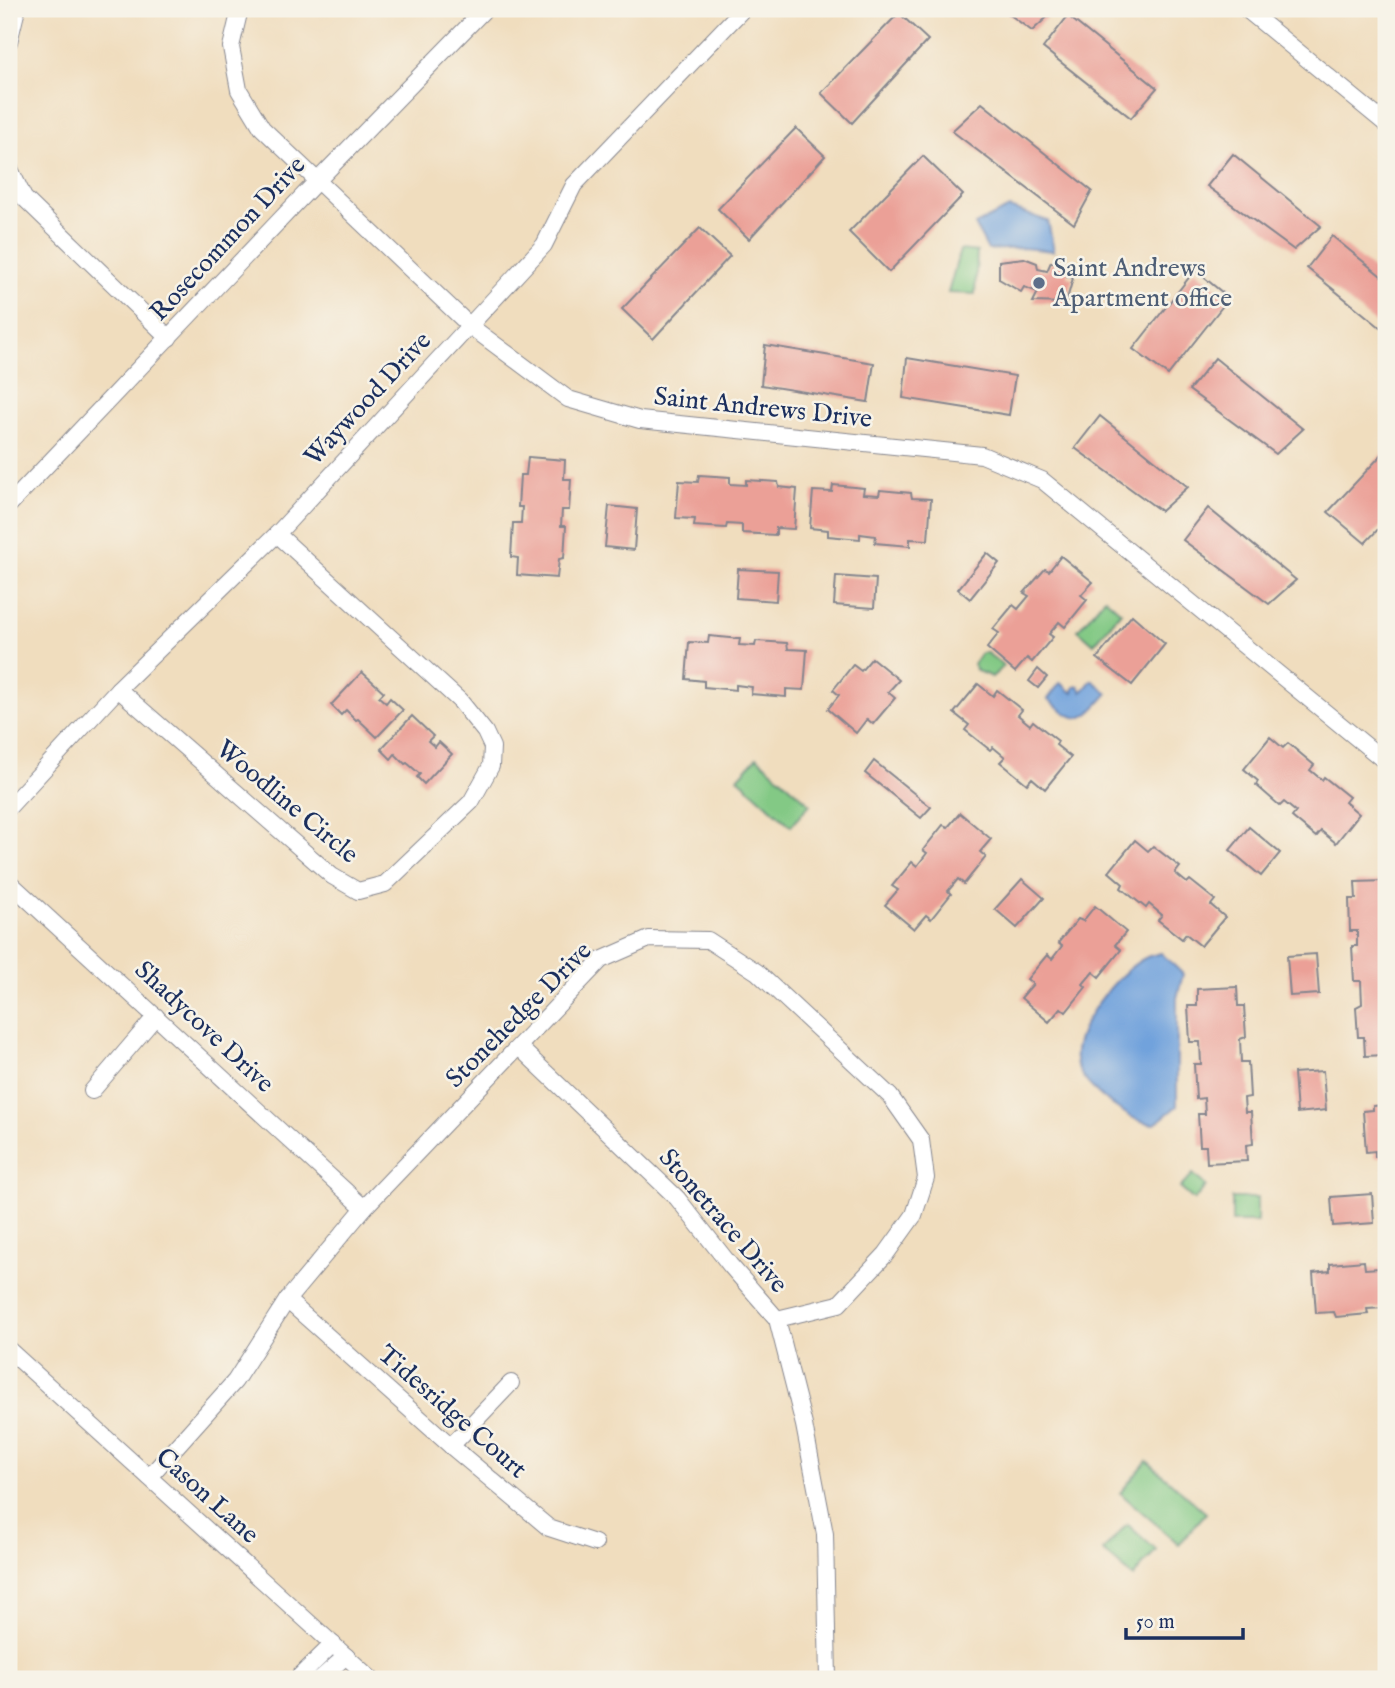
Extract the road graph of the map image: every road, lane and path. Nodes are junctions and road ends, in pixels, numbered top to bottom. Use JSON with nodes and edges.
{"nodes":[{"id":1,"x":17,"y":9,"type":"edge"},
{"id":2,"x":240,"y":9,"type":"edge"},
{"id":3,"x":485,"y":9,"type":"edge"},
{"id":4,"x":743,"y":9,"type":"edge"},
{"id":5,"x":1245,"y":9,"type":"edge"},
{"id":6,"x":9,"y":42,"type":"edge"},
{"id":7,"x":1386,"y":124,"type":"edge"},
{"id":8,"x":9,"y":167,"type":"edge"},
{"id":9,"x":318,"y":180,"type":"junction"},
{"id":10,"x":470,"y":326,"type":"junction"},
{"id":11,"x":169,"y":338,"type":"junction"},
{"id":12,"x":9,"y":505,"type":"edge"},
{"id":13,"x":277,"y":534,"type":"junction"},
{"id":14,"x":118,"y":689,"type":"junction"},
{"id":15,"x":1386,"y":762,"type":"edge"},
{"id":16,"x":9,"y":807,"type":"edge"},
{"id":17,"x":9,"y":882,"type":"edge"},
{"id":18,"x":156,"y":1016,"type":"junction"},
{"id":19,"x":519,"y":1047,"type":"junction"},
{"id":20,"x":92,"y":1091,"type":"dead end"},
{"id":21,"x":364,"y":1208,"type":"junction"},
{"id":22,"x":287,"y":1300,"type":"junction"},
{"id":23,"x":777,"y":1319,"type":"junction"},
{"id":24,"x":9,"y":1350,"type":"edge"},
{"id":25,"x":511,"y":1383,"type":"dead end"},
{"id":26,"x":451,"y":1446,"type":"junction"},
{"id":27,"x":149,"y":1477,"type":"junction"},
{"id":28,"x":595,"y":1544,"type":"dead end"},
{"id":29,"x":333,"y":1644,"type":"junction"},
{"id":30,"x":346,"y":1656,"type":"junction"},
{"id":31,"x":297,"y":1679,"type":"edge"},
{"id":32,"x":320,"y":1679,"type":"edge"},
{"id":33,"x":371,"y":1679,"type":"edge"},
{"id":34,"x":828,"y":1679,"type":"edge"}],
"edges":[{"from":1,"to":6,"type":"street"},
{"from":2,"to":9,"type":"street","name":"Saint Andrews Drive"},
{"from":3,"to":9,"type":"street","name":"Rosecommon Drive"},
{"from":4,"to":10,"type":"street","name":"Waywood Drive"},
{"from":5,"to":7,"type":"street"},
{"from":8,"to":11,"type":"street"},
{"from":9,"to":10,"type":"street","name":"Saint Andrews Drive"},
{"from":9,"to":11,"type":"street","name":"Rosecommon Drive"},
{"from":10,"to":13,"type":"street","name":"Waywood Drive"},
{"from":10,"to":15,"type":"street","name":"Saint Andrews Drive"},
{"from":11,"to":12,"type":"street","name":"Rosecommon Drive"},
{"from":13,"to":14,"type":"street","name":"Waywood Drive"},
{"from":13,"to":14,"type":"street","name":"Woodline Circle"},
{"from":14,"to":16,"type":"street","name":"Waywood Drive"},
{"from":17,"to":18,"type":"street","name":"Shadycove Drive"},
{"from":18,"to":20,"type":"street"},
{"from":18,"to":21,"type":"street","name":"Shadycove Drive"},
{"from":19,"to":21,"type":"street","name":"Stonehedge Drive"},
{"from":19,"to":23,"type":"street","name":"Stonetrace Drive"},
{"from":19,"to":23,"type":"street","name":"Stonehedge Drive"},
{"from":21,"to":22,"type":"street","name":"Stonehedge Drive"},
{"from":22,"to":26,"type":"street","name":"Tidesridge Court"},
{"from":22,"to":27,"type":"street","name":"Stonehedge Drive"},
{"from":23,"to":34,"type":"street","name":"Stonetrace Drive"},
{"from":24,"to":27,"type":"street","name":"Cason Lane"},
{"from":25,"to":26,"type":"street"},
{"from":26,"to":28,"type":"street","name":"Tidesridge Court"},
{"from":27,"to":29,"type":"street","name":"Cason Lane"},
{"from":29,"to":30,"type":"street","name":"Cason Lane"},
{"from":29,"to":31,"type":"street"},
{"from":30,"to":32,"type":"street"},
{"from":30,"to":33,"type":"street","name":"Cason Lane"}]}
